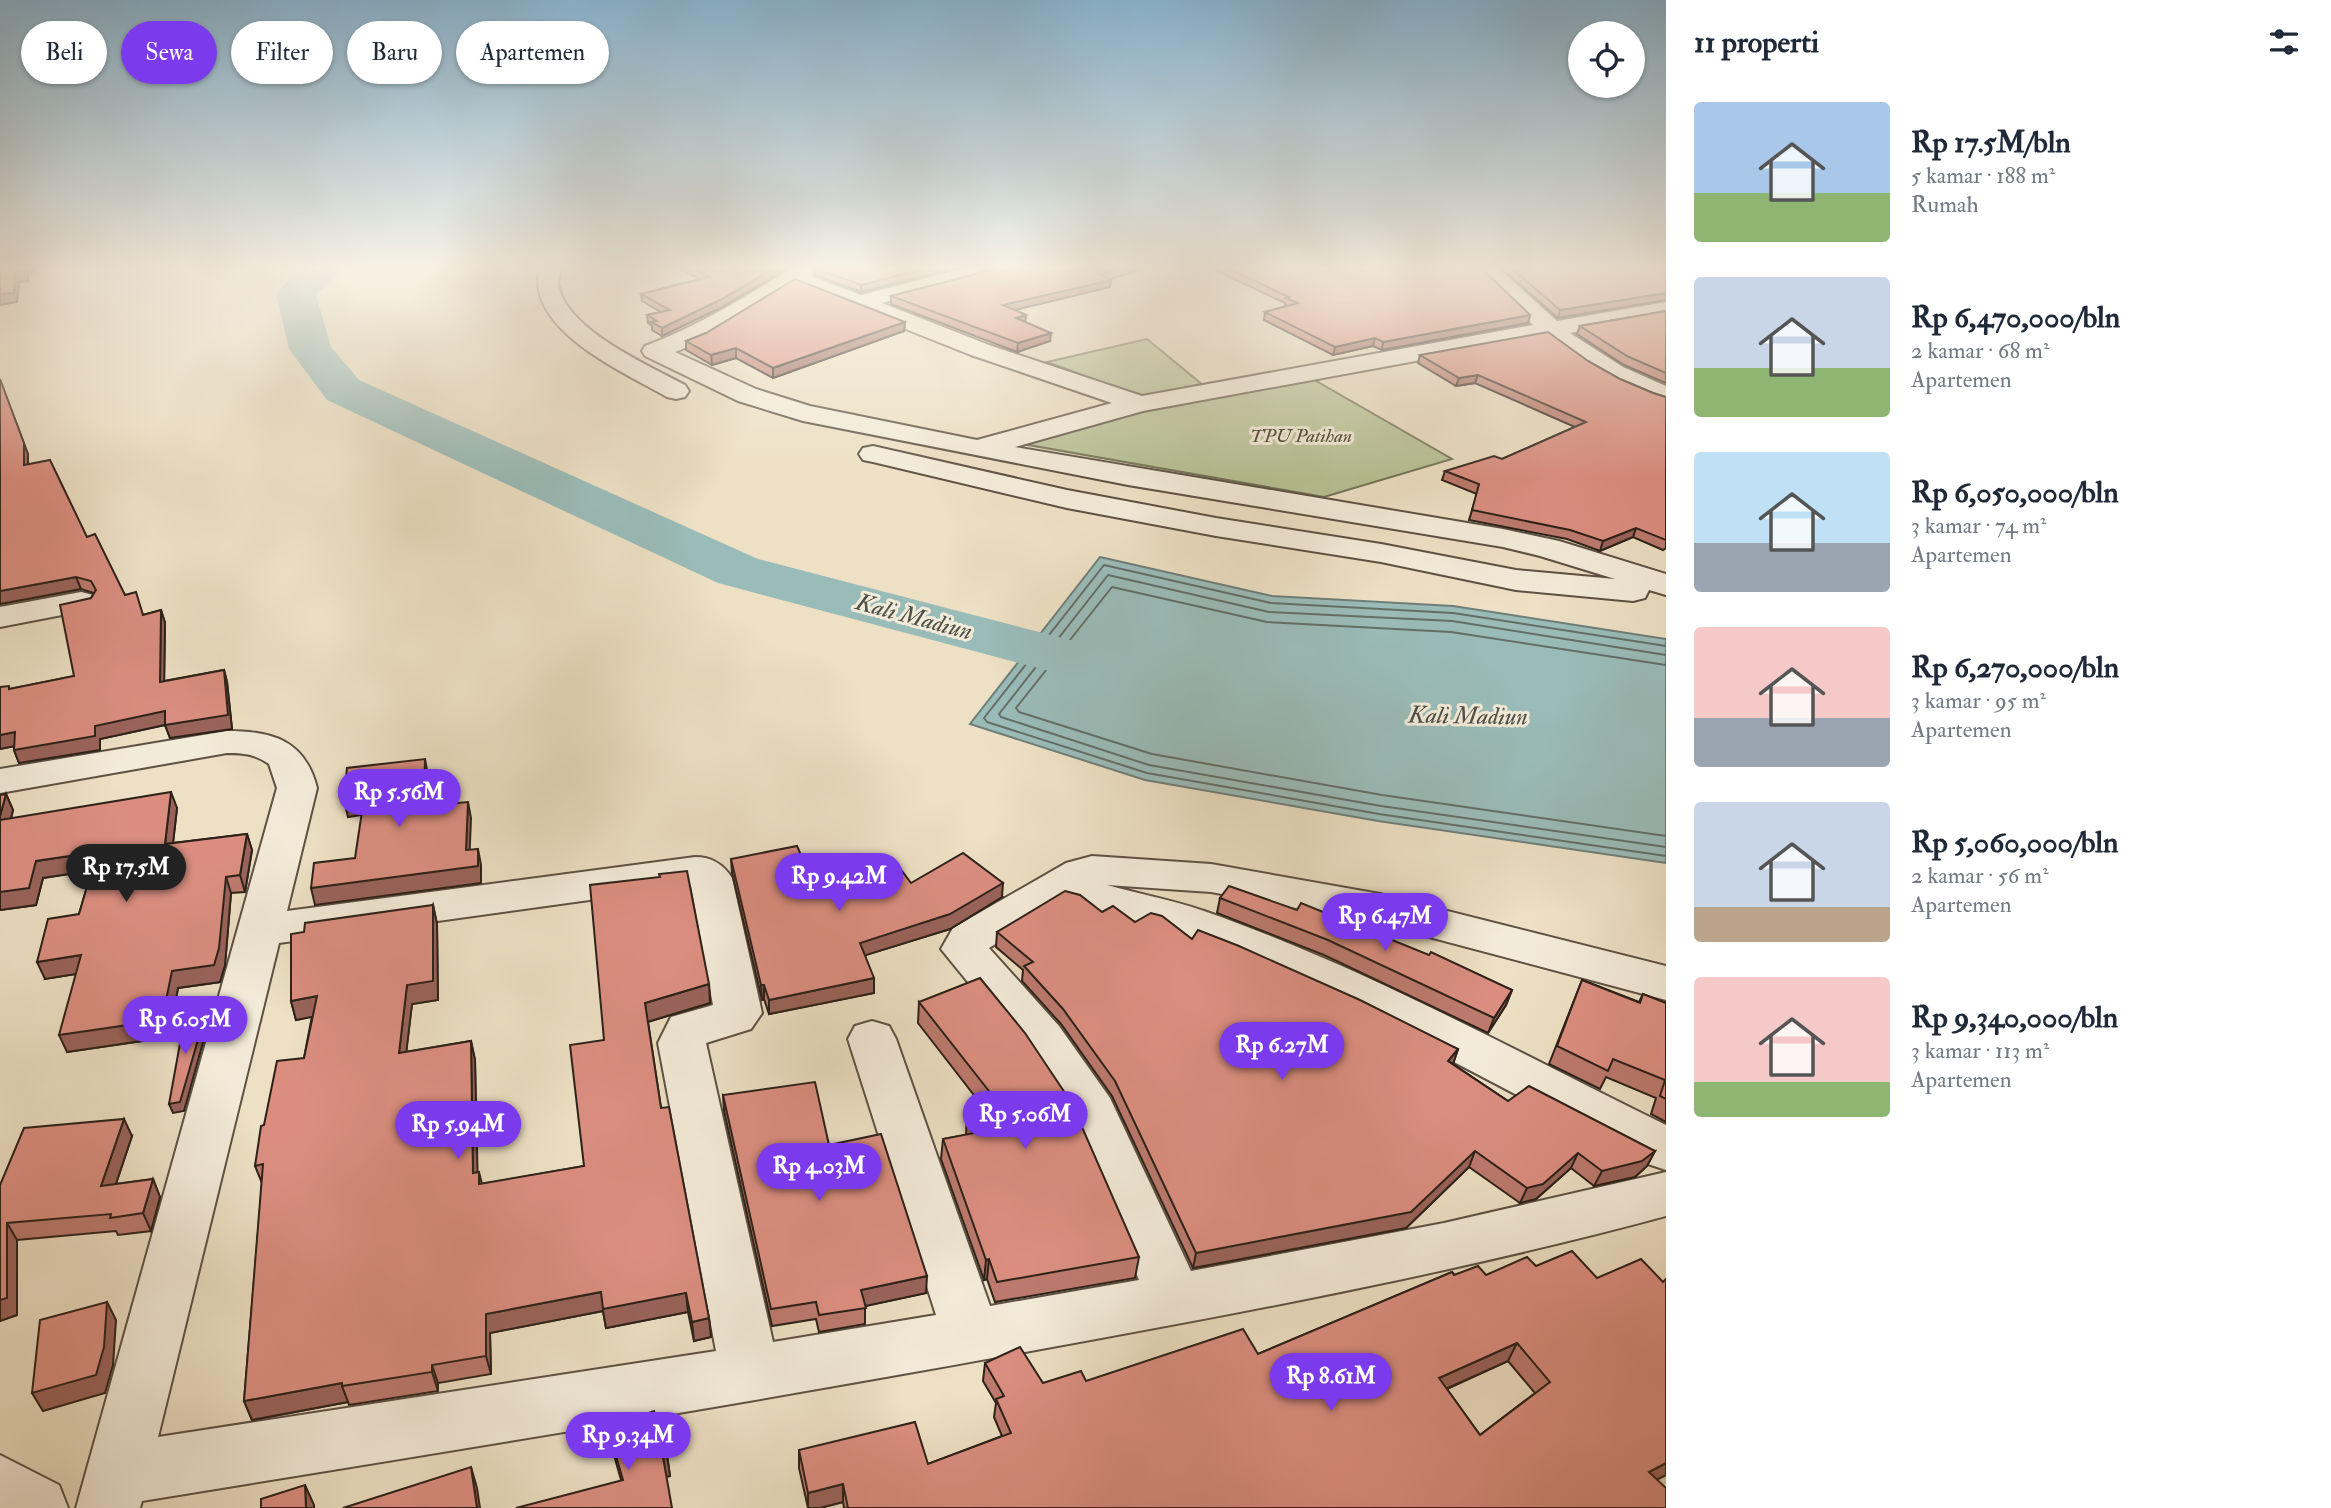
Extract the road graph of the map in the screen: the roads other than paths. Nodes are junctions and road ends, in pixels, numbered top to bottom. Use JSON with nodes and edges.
{"nodes":[{"id":1,"x":584,"y":337,"type":"edge"},
{"id":2,"x":690,"y":337,"type":"edge"},
{"id":3,"x":947,"y":337,"type":"edge"},
{"id":4,"x":1499,"y":337,"type":"edge"},
{"id":5,"x":1562,"y":337,"type":"edge"},
{"id":6,"x":1666,"y":396,"type":"edge"},
{"id":7,"x":1140,"y":404,"type":"junction"},
{"id":8,"x":977,"y":448,"type":"junction"},
{"id":9,"x":1666,"y":585,"type":"edge"},
{"id":10,"x":1666,"y":593,"type":"edge"},
{"id":11,"x":81,"y":602,"type":"edge"},
{"id":12,"x":0,"y":617,"type":"edge"},
{"id":13,"x":0,"y":781,"type":"edge"},
{"id":14,"x":1059,"y":887,"type":"junction"},
{"id":15,"x":260,"y":930,"type":"junction"},
{"id":16,"x":1666,"y":983,"type":"edge"},
{"id":17,"x":872,"y":1039,"type":"dead end"},
{"id":18,"x":1666,"y":1149,"type":"edge"},
{"id":19,"x":1666,"y":1194,"type":"edge"},
{"id":20,"x":1581,"y":1217,"type":"junction"},
{"id":21,"x":1666,"y":1220,"type":"edge"},
{"id":22,"x":1176,"y":1299,"type":"junction"},
{"id":23,"x":972,"y":1336,"type":"junction"},
{"id":24,"x":750,"y":1374,"type":"junction"},
{"id":25,"x":0,"y":1487,"type":"edge"},
{"id":26,"x":113,"y":1491,"type":"edge"},
{"id":27,"x":36,"y":1508,"type":"edge"}],
"edges":[{"from":1,"to":10,"type":"street"},
{"from":2,"to":8,"type":"street"},
{"from":3,"to":7,"type":"street"},
{"from":4,"to":7,"type":"street"},
{"from":5,"to":6,"type":"street"},
{"from":7,"to":8,"type":"street"},
{"from":8,"to":9,"type":"street"},
{"from":11,"to":12,"type":"street"},
{"from":13,"to":15,"type":"street"},
{"from":14,"to":16,"type":"street"},
{"from":14,"to":18,"type":"street"},
{"from":14,"to":22,"type":"street"},
{"from":15,"to":24,"type":"street"},
{"from":15,"to":26,"type":"street"},
{"from":17,"to":23,"type":"street"},
{"from":19,"to":20,"type":"street"},
{"from":20,"to":21,"type":"street"},
{"from":20,"to":22,"type":"street"},
{"from":22,"to":23,"type":"street"},
{"from":23,"to":24,"type":"street"},
{"from":24,"to":26,"type":"street"},
{"from":25,"to":27,"type":"street"}]}
